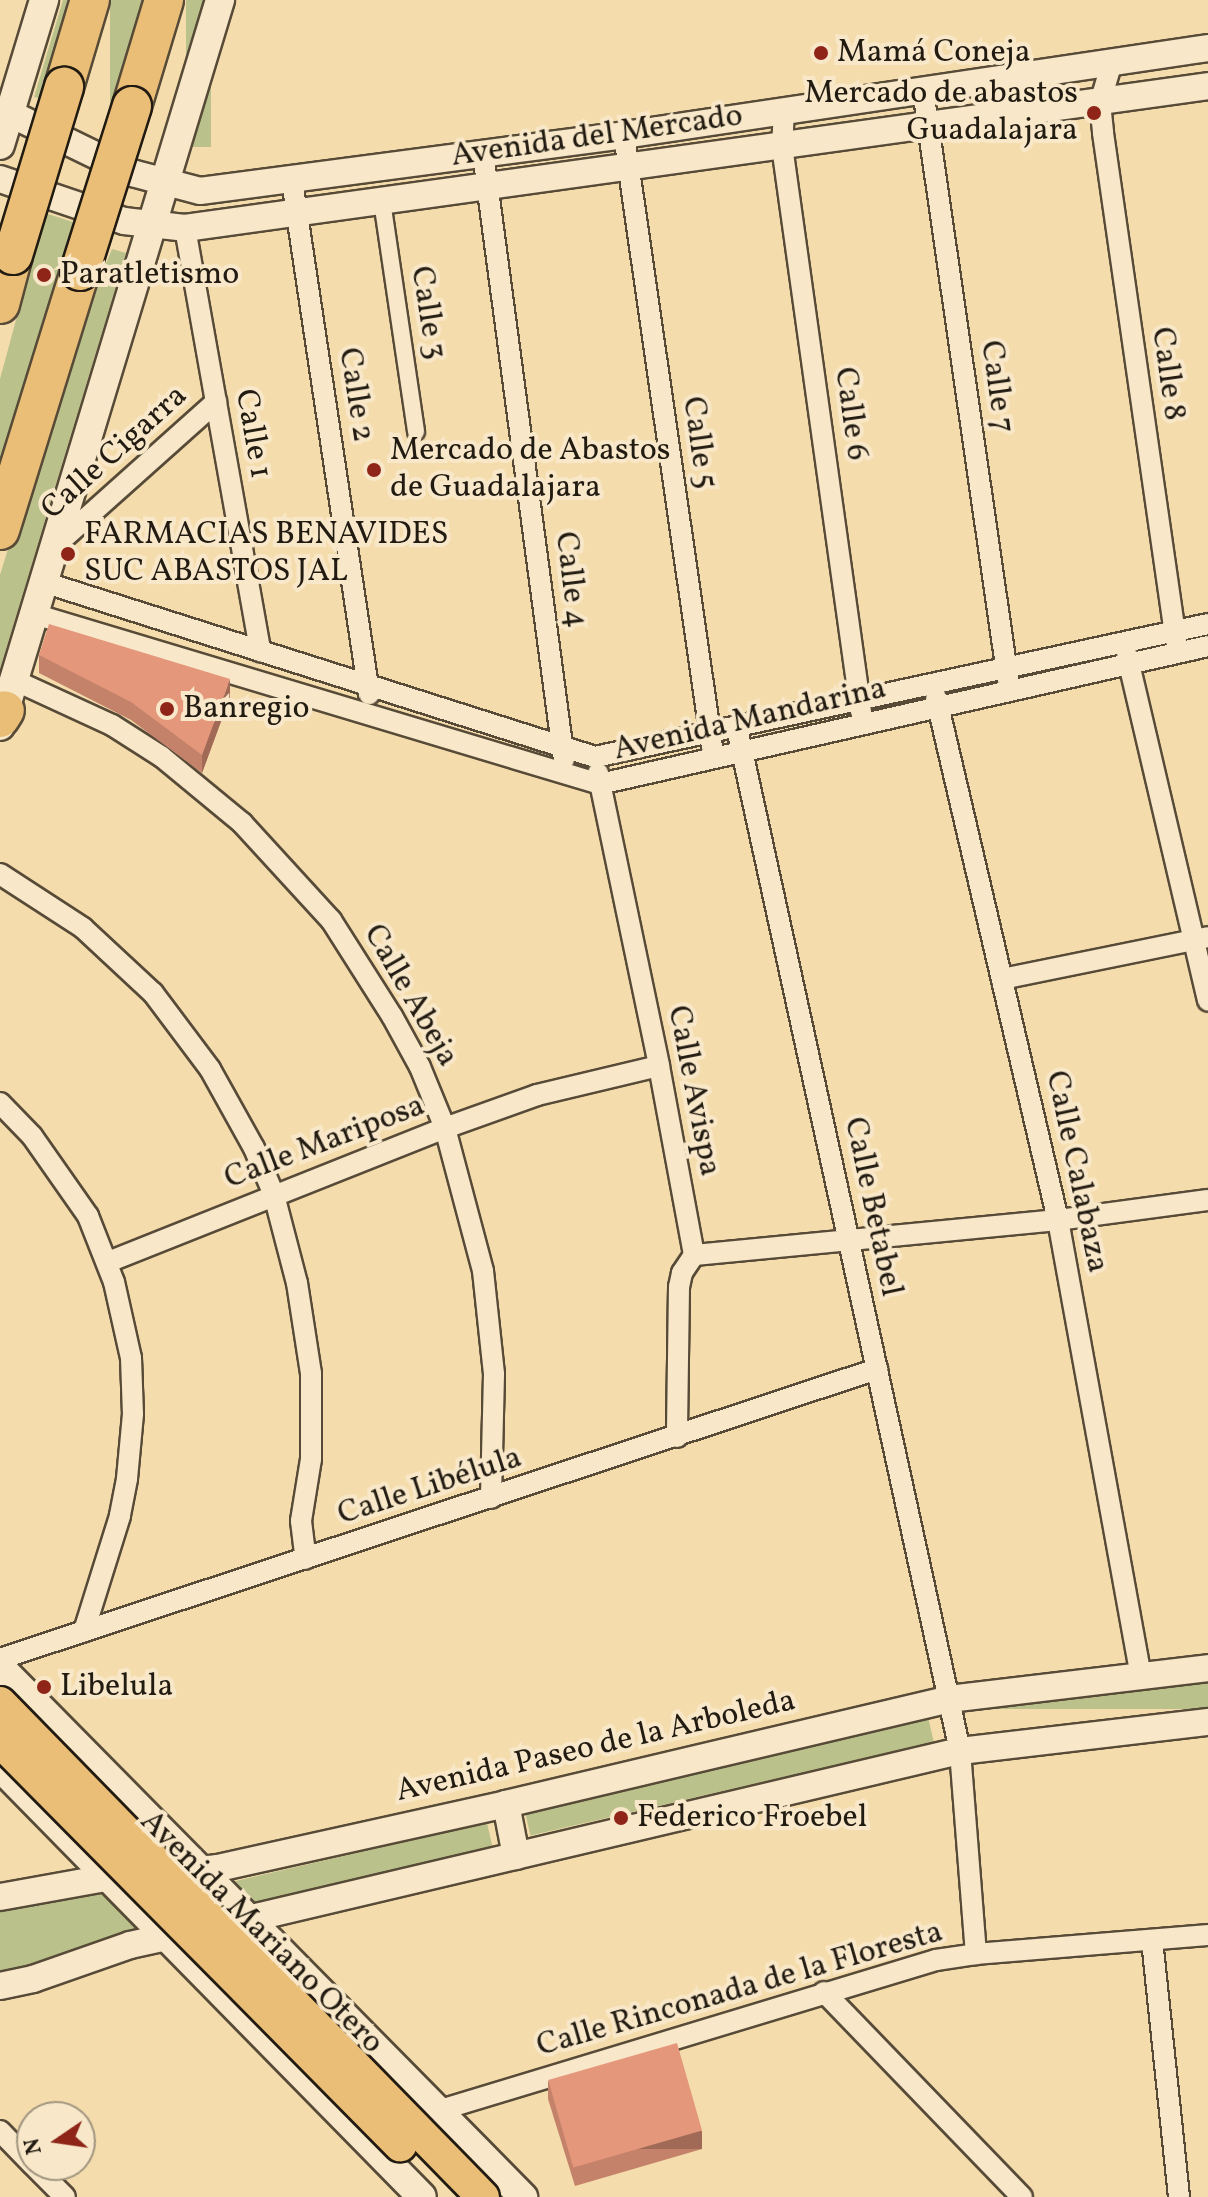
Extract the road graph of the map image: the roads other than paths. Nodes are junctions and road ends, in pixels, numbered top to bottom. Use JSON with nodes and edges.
{"nodes":[{"id":1,"x":44,"y":0,"type":"edge"},
{"id":2,"x":90,"y":0,"type":"edge"},
{"id":3,"x":164,"y":0,"type":"edge"},
{"id":4,"x":220,"y":0,"type":"edge"},
{"id":5,"x":1208,"y":48,"type":"edge"},
{"id":6,"x":1112,"y":62,"type":"junction"},
{"id":7,"x":1084,"y":66,"type":"junction"},
{"id":8,"x":1208,"y":86,"type":"edge"},
{"id":9,"x":923,"y":90,"type":"junction"},
{"id":10,"x":1100,"y":103,"type":"junction"},
{"id":11,"x":784,"y":110,"type":"junction"},
{"id":12,"x":5,"y":113,"type":"edge"},
{"id":13,"x":928,"y":125,"type":"junction"},
{"id":14,"x":624,"y":135,"type":"junction"},
{"id":15,"x":0,"y":145,"type":"edge"},
{"id":16,"x":782,"y":146,"type":"junction"},
{"id":17,"x":483,"y":153,"type":"junction"},
{"id":18,"x":629,"y":167,"type":"junction"},
{"id":19,"x":0,"y":179,"type":"edge"},
{"id":20,"x":164,"y":181,"type":"junction"},
{"id":21,"x":292,"y":181,"type":"junction"},
{"id":22,"x":488,"y":186,"type":"junction"},
{"id":23,"x":382,"y":201,"type":"junction"},
{"id":24,"x":296,"y":213,"type":"junction"},
{"id":25,"x":151,"y":225,"type":"junction"},
{"id":26,"x":185,"y":228,"type":"junction"},
{"id":27,"x":0,"y":304,"type":"edge"},
{"id":28,"x":216,"y":402,"type":"junction"},
{"id":29,"x":416,"y":432,"type":"dead end"},
{"id":30,"x":0,"y":530,"type":"edge"},
{"id":31,"x":53,"y":548,"type":"junction"},
{"id":32,"x":43,"y":582,"type":"junction"},
{"id":33,"x":34,"y":614,"type":"junction"},
{"id":34,"x":1208,"y":624,"type":"edge"},
{"id":35,"x":1174,"y":631,"type":"junction"},
{"id":36,"x":1124,"y":642,"type":"junction"},
{"id":37,"x":1208,"y":646,"type":"edge"},
{"id":38,"x":260,"y":651,"type":"junction"},
{"id":39,"x":1180,"y":653,"type":"junction"},
{"id":40,"x":1129,"y":666,"type":"junction"},
{"id":41,"x":1006,"y":669,"type":"junction"},
{"id":42,"x":370,"y":685,"type":"junction"},
{"id":43,"x":933,"y":685,"type":"junction"},
{"id":44,"x":1010,"y":693,"type":"junction"},
{"id":45,"x":860,"y":701,"type":"junction"},
{"id":46,"x":5,"y":708,"type":"edge"},
{"id":47,"x":938,"y":709,"type":"junction"},
{"id":48,"x":367,"y":714,"type":"junction"},
{"id":49,"x":863,"y":726,"type":"junction"},
{"id":50,"x":737,"y":728,"type":"junction"},
{"id":51,"x":709,"y":734,"type":"junction"},
{"id":52,"x":562,"y":749,"type":"junction"},
{"id":53,"x":742,"y":753,"type":"junction"},
{"id":54,"x":595,"y":757,"type":"junction"},
{"id":55,"x":715,"y":758,"type":"junction"},
{"id":56,"x":567,"y":777,"type":"junction"},
{"id":57,"x":600,"y":784,"type":"junction"},
{"id":58,"x":0,"y":874,"type":"edge"},
{"id":59,"x":1201,"y":938,"type":"edge"},
{"id":60,"x":1002,"y":979,"type":"junction"},
{"id":61,"x":1208,"y":1001,"type":"edge"},
{"id":62,"x":659,"y":1066,"type":"junction"},
{"id":63,"x":0,"y":1103,"type":"edge"},
{"id":64,"x":445,"y":1128,"type":"junction"},
{"id":65,"x":274,"y":1195,"type":"junction"},
{"id":66,"x":1208,"y":1200,"type":"edge"},
{"id":67,"x":1058,"y":1220,"type":"junction"},
{"id":68,"x":849,"y":1241,"type":"junction"},
{"id":69,"x":694,"y":1255,"type":"junction"},
{"id":70,"x":108,"y":1262,"type":"junction"},
{"id":71,"x":877,"y":1369,"type":"junction"},
{"id":72,"x":677,"y":1437,"type":"junction"},
{"id":73,"x":491,"y":1498,"type":"junction"},
{"id":74,"x":306,"y":1559,"type":"junction"},
{"id":75,"x":84,"y":1631,"type":"junction"},
{"id":76,"x":0,"y":1659,"type":"edge"},
{"id":77,"x":0,"y":1667,"type":"edge"},
{"id":78,"x":1208,"y":1668,"type":"edge"},
{"id":79,"x":1141,"y":1676,"type":"junction"},
{"id":80,"x":949,"y":1699,"type":"junction"},
{"id":81,"x":0,"y":1703,"type":"edge"},
{"id":82,"x":1208,"y":1722,"type":"edge"},
{"id":83,"x":0,"y":1732,"type":"edge"},
{"id":84,"x":0,"y":1741,"type":"edge"},
{"id":85,"x":960,"y":1751,"type":"junction"},
{"id":86,"x":0,"y":1767,"type":"edge"},
{"id":87,"x":506,"y":1804,"type":"junction"},
{"id":88,"x":516,"y":1856,"type":"junction"},
{"id":89,"x":199,"y":1871,"type":"junction"},
{"id":90,"x":105,"y":1875,"type":"junction"},
{"id":91,"x":145,"y":1875,"type":"junction"},
{"id":92,"x":0,"y":1897,"type":"edge"},
{"id":93,"x":247,"y":1919,"type":"junction"},
{"id":94,"x":198,"y":1930,"type":"junction"},
{"id":95,"x":1208,"y":1935,"type":"edge"},
{"id":96,"x":166,"y":1937,"type":"junction"},
{"id":97,"x":1152,"y":1940,"type":"junction"},
{"id":98,"x":976,"y":1954,"type":"junction"},
{"id":99,"x":0,"y":1986,"type":"edge"},
{"id":100,"x":824,"y":1992,"type":"junction"},
{"id":101,"x":437,"y":2111,"type":"junction"},
{"id":102,"x":0,"y":2131,"type":"edge"},
{"id":103,"x":16,"y":2147,"type":"edge"},
{"id":104,"x":49,"y":2181,"type":"edge"},
{"id":105,"x":65,"y":2197,"type":"edge"},
{"id":106,"x":422,"y":2197,"type":"edge"},
{"id":107,"x":452,"y":2197,"type":"edge"},
{"id":108,"x":483,"y":2197,"type":"edge"},
{"id":109,"x":523,"y":2197,"type":"edge"},
{"id":110,"x":1022,"y":2197,"type":"edge"},
{"id":111,"x":1179,"y":2197,"type":"edge"}],
"edges":[{"from":1,"to":12,"type":"main road"},
{"from":2,"to":27,"type":"highway","bridge":true},
{"from":3,"to":30,"type":"highway","bridge":true},
{"from":4,"to":20,"type":"main road"},
{"from":5,"to":6,"type":"street","name":"Avenida del Mercado"},
{"from":6,"to":7,"type":"street","name":"Avenida del Mercado"},
{"from":6,"to":10,"type":"street","name":"Calle 8"},
{"from":7,"to":9,"type":"street","name":"Avenida del Mercado"},
{"from":7,"to":10,"type":"street","name":"Calle 8"},
{"from":8,"to":10,"type":"street","name":"Avenida del Mercado"},
{"from":9,"to":11,"type":"street","name":"Avenida del Mercado"},
{"from":9,"to":13,"type":"street","name":"Calle 7"},
{"from":10,"to":13,"type":"street","name":"Avenida del Mercado"},
{"from":10,"to":35,"type":"street","name":"Calle 8"},
{"from":11,"to":14,"type":"street","name":"Avenida del Mercado"},
{"from":11,"to":16,"type":"street","name":"Calle 6"},
{"from":12,"to":15,"type":"main road"},
{"from":12,"to":20,"type":"street","name":"Avenida del Mercado"},
{"from":13,"to":16,"type":"street","name":"Avenida del Mercado"},
{"from":13,"to":41,"type":"street","name":"Calle 7"},
{"from":14,"to":17,"type":"street","name":"Avenida del Mercado"},
{"from":14,"to":18,"type":"street","name":"Calle 5"},
{"from":16,"to":18,"type":"street","name":"Avenida del Mercado"},
{"from":16,"to":45,"type":"street","name":"Calle 6"},
{"from":17,"to":21,"type":"street","name":"Avenida del Mercado"},
{"from":17,"to":22,"type":"street","name":"Calle 4"},
{"from":18,"to":22,"type":"street","name":"Avenida del Mercado"},
{"from":18,"to":51,"type":"street","name":"Calle 5"},
{"from":19,"to":25,"type":"street","name":"Avenida del Mercado"},
{"from":20,"to":21,"type":"street","name":"Avenida del Mercado"},
{"from":20,"to":25,"type":"main road"},
{"from":21,"to":24,"type":"street","name":"Calle 2"},
{"from":22,"to":23,"type":"street","name":"Avenida del Mercado"},
{"from":22,"to":52,"type":"street","name":"Calle 4"},
{"from":23,"to":24,"type":"street","name":"Avenida del Mercado"},
{"from":23,"to":29,"type":"street","name":"Calle 3"},
{"from":24,"to":26,"type":"street","name":"Avenida del Mercado"},
{"from":24,"to":42,"type":"street","name":"Calle 2"},
{"from":25,"to":26,"type":"street","name":"Avenida del Mercado"},
{"from":25,"to":31,"type":"main road"},
{"from":26,"to":28,"type":"street","name":"Calle 1"},
{"from":28,"to":31,"type":"street","name":"Calle Cigarra"},
{"from":28,"to":38,"type":"street","name":"Calle 1"},
{"from":31,"to":32,"type":"main road"},
{"from":32,"to":33,"type":"main road"},
{"from":32,"to":38,"type":"street","name":"Avenida Mandarina"},
{"from":33,"to":46,"type":"main road"},
{"from":33,"to":48,"type":"street","name":"Avenida Mandarina"},
{"from":34,"to":35,"type":"street","name":"Avenida Mandarina"},
{"from":35,"to":36,"type":"street","name":"Avenida Mandarina"},
{"from":35,"to":39,"type":"street","name":"Calle 8"},
{"from":36,"to":40,"type":"street"},
{"from":36,"to":41,"type":"street","name":"Avenida Mandarina"},
{"from":37,"to":39,"type":"street","name":"Avenida Mandarina"},
{"from":38,"to":42,"type":"street","name":"Avenida Mandarina"},
{"from":39,"to":40,"type":"street","name":"Avenida Mandarina"},
{"from":40,"to":44,"type":"street","name":"Avenida Mandarina"},
{"from":40,"to":59,"type":"street"},
{"from":41,"to":43,"type":"street","name":"Avenida Mandarina"},
{"from":41,"to":44,"type":"street","name":"Calle 7"},
{"from":42,"to":48,"type":"street","name":"Calle 2"},
{"from":42,"to":52,"type":"street","name":"Avenida Mandarina"},
{"from":43,"to":45,"type":"street","name":"Avenida Mandarina"},
{"from":43,"to":47,"type":"street","name":"Calle Calabaza"},
{"from":44,"to":47,"type":"street","name":"Avenida Mandarina"},
{"from":45,"to":49,"type":"street","name":"Calle 6"},
{"from":45,"to":50,"type":"street","name":"Avenida Mandarina"},
{"from":46,"to":64,"type":"street","name":"Calle Abeja"},
{"from":47,"to":49,"type":"street","name":"Avenida Mandarina"},
{"from":47,"to":60,"type":"street","name":"Calle Calabaza"},
{"from":48,"to":56,"type":"street","name":"Avenida Mandarina"},
{"from":49,"to":53,"type":"street","name":"Avenida Mandarina"},
{"from":50,"to":51,"type":"street","name":"Avenida Mandarina"},
{"from":50,"to":53,"type":"street","name":"Calle Betabel"},
{"from":51,"to":54,"type":"street","name":"Avenida Mandarina"},
{"from":51,"to":55,"type":"street","name":"Calle 5"},
{"from":52,"to":54,"type":"street","name":"Avenida Mandarina"},
{"from":52,"to":56,"type":"street","name":"Calle 4"},
{"from":53,"to":55,"type":"street","name":"Avenida Mandarina"},
{"from":53,"to":68,"type":"street","name":"Calle Betabel"},
{"from":54,"to":57,"type":"street","name":"Calle Avispa"},
{"from":55,"to":57,"type":"street","name":"Avenida Mandarina"},
{"from":56,"to":57,"type":"street","name":"Avenida Mandarina"},
{"from":57,"to":62,"type":"street","name":"Calle Avispa"},
{"from":58,"to":65,"type":"street"},
{"from":59,"to":60,"type":"street"},
{"from":59,"to":61,"type":"street"},
{"from":60,"to":67,"type":"street","name":"Calle Calabaza"},
{"from":62,"to":64,"type":"street","name":"Calle Mariposa"},
{"from":62,"to":69,"type":"street","name":"Calle Avispa"},
{"from":63,"to":70,"type":"street"},
{"from":64,"to":65,"type":"street","name":"Calle Mariposa"},
{"from":64,"to":73,"type":"street","name":"Calle Abeja"},
{"from":65,"to":70,"type":"street","name":"Calle Mariposa"},
{"from":65,"to":74,"type":"street"},
{"from":66,"to":67,"type":"street"},
{"from":67,"to":68,"type":"street"},
{"from":67,"to":79,"type":"street","name":"Calle Calabaza"},
{"from":68,"to":69,"type":"street"},
{"from":68,"to":71,"type":"street","name":"Calle Betabel"},
{"from":69,"to":72,"type":"street"},
{"from":70,"to":75,"type":"street"},
{"from":71,"to":72,"type":"street","name":"Calle Libélula"},
{"from":71,"to":80,"type":"street","name":"Calle Betabel"},
{"from":72,"to":73,"type":"street","name":"Calle Libélula"},
{"from":73,"to":74,"type":"street","name":"Calle Libélula"},
{"from":74,"to":75,"type":"street","name":"Calle Libélula"},
{"from":75,"to":76,"type":"street","name":"Calle Libélula"},
{"from":77,"to":89,"type":"main road","name":"Avenida Mariano Otero"},
{"from":78,"to":79,"type":"street","name":"Avenida Paseo de la Arboleda"},
{"from":79,"to":80,"type":"street","name":"Avenida Paseo de la Arboleda"},
{"from":80,"to":85,"type":"street","name":"Calle Betabel"},
{"from":80,"to":87,"type":"street","name":"Avenida Paseo de la Arboleda"},
{"from":81,"to":108,"type":"main road","name":"Avenida Mariano Otero","bridge":true},
{"from":82,"to":85,"type":"street"},
{"from":83,"to":91,"type":"main road"},
{"from":84,"to":107,"type":"main road","name":"Avenida Mariano Otero","bridge":true},
{"from":85,"to":88,"type":"street"},
{"from":85,"to":98,"type":"street","name":"Calle Betabel"},
{"from":86,"to":90,"type":"main road"},
{"from":87,"to":88,"type":"street"},
{"from":87,"to":89,"type":"street","name":"Avenida Paseo de la Arboleda"},
{"from":88,"to":93,"type":"street"},
{"from":89,"to":91,"type":"street","name":"Avenida Paseo de la Arboleda"},
{"from":89,"to":93,"type":"main road","name":"Avenida Mariano Otero"},
{"from":90,"to":91,"type":"street","name":"Avenida Paseo de la Arboleda"},
{"from":90,"to":92,"type":"street","name":"Avenida Paseo de la Arboleda"},
{"from":90,"to":96,"type":"main road"},
{"from":91,"to":94,"type":"main road"},
{"from":93,"to":94,"type":"street"},
{"from":93,"to":101,"type":"main road","name":"Avenida Mariano Otero"},
{"from":94,"to":96,"type":"street"},
{"from":95,"to":97,"type":"street","name":"Calle Rinconada de la Floresta"},
{"from":96,"to":99,"type":"street"},
{"from":96,"to":106,"type":"main road"},
{"from":97,"to":98,"type":"street","name":"Calle Rinconada de la Floresta"},
{"from":97,"to":111,"type":"street"},
{"from":98,"to":100,"type":"street","name":"Calle Rinconada de la Floresta"},
{"from":100,"to":101,"type":"street","name":"Calle Rinconada de la Floresta"},
{"from":100,"to":110,"type":"street"},
{"from":101,"to":109,"type":"main road","name":"Avenida Mariano Otero"},
{"from":102,"to":103,"type":"street"},
{"from":104,"to":105,"type":"street"}]}
